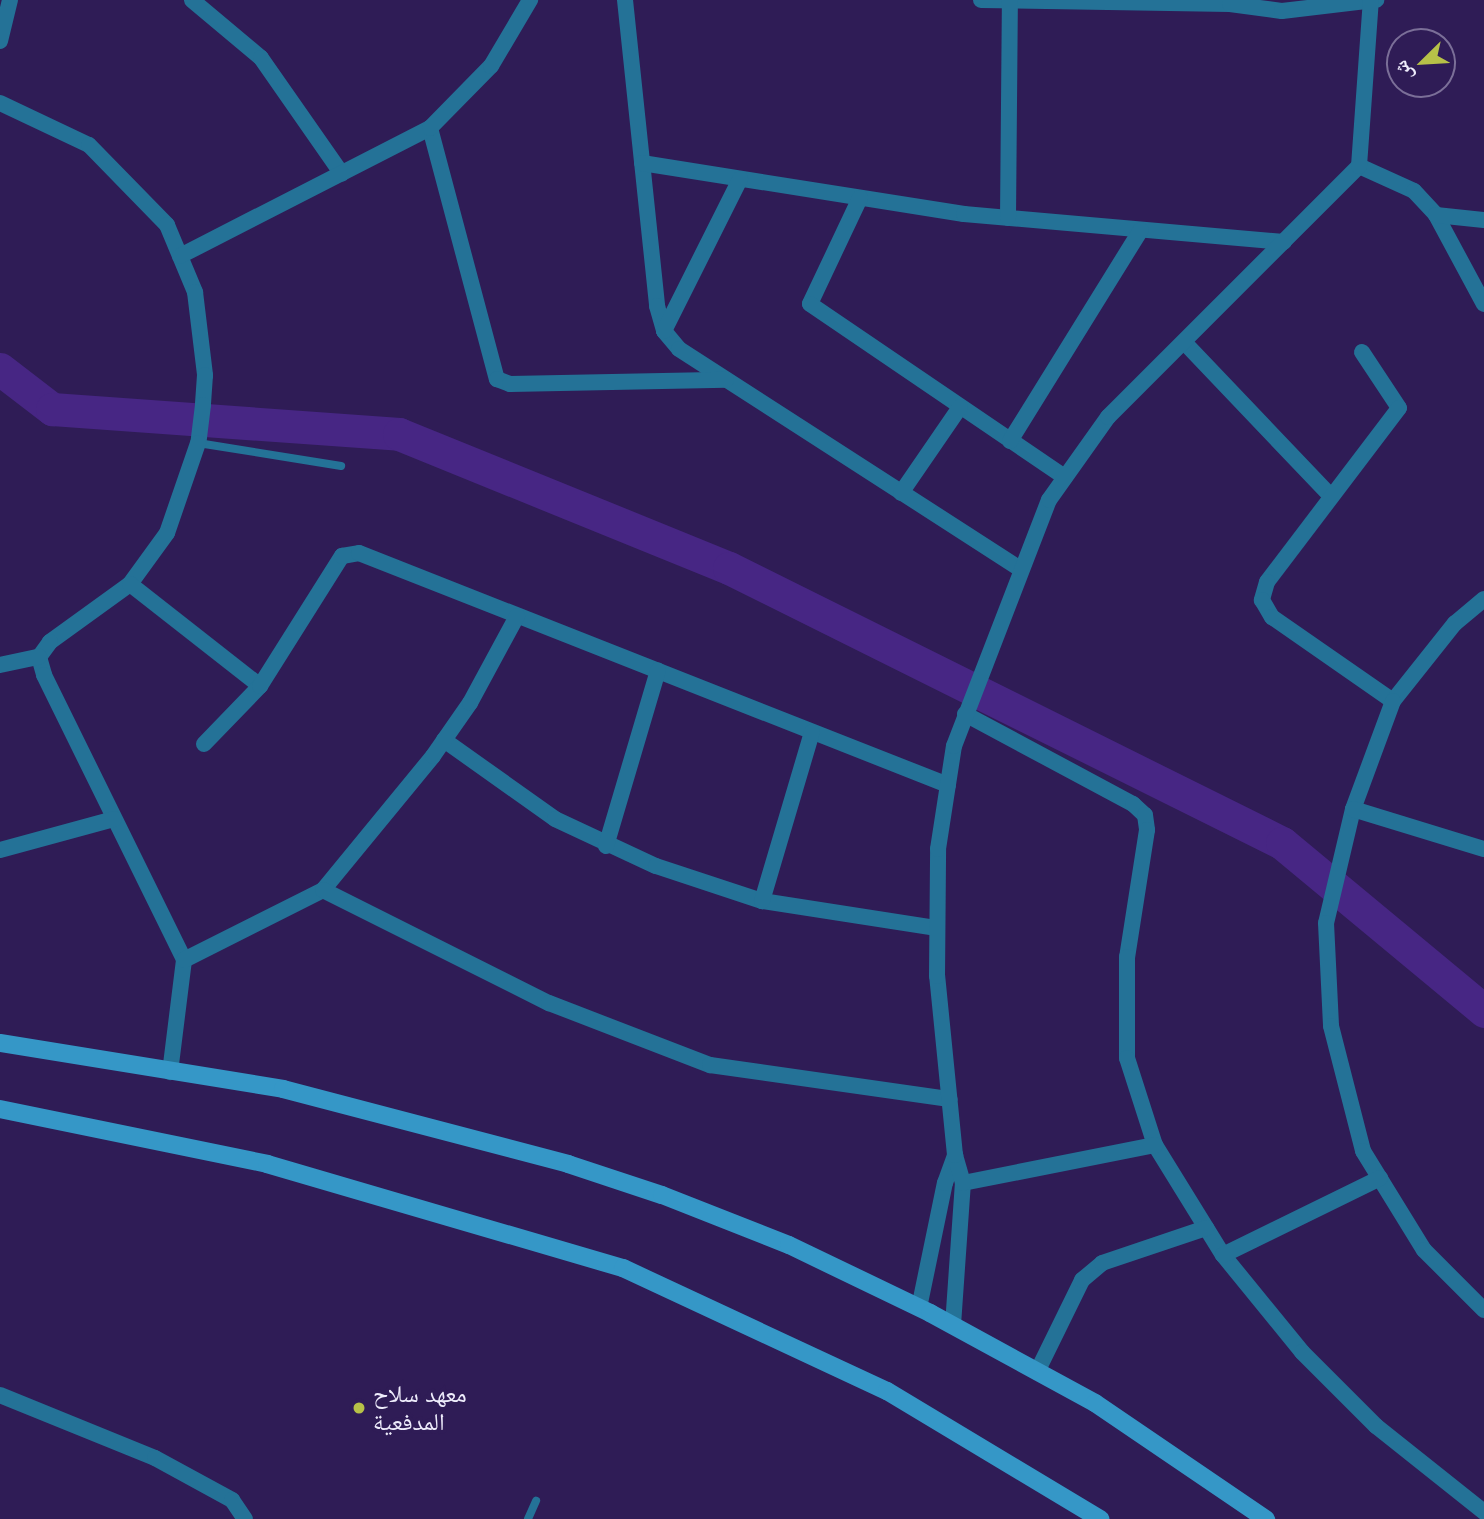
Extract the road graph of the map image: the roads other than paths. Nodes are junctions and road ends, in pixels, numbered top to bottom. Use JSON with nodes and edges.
{"nodes":[{"id":1,"x":10,"y":0,"type":"edge"},
{"id":2,"x":192,"y":0,"type":"edge"},
{"id":3,"x":530,"y":0,"type":"edge"},
{"id":4,"x":625,"y":0,"type":"edge"},
{"id":5,"x":981,"y":0,"type":"edge"},
{"id":6,"x":1373,"y":0,"type":"edge"},
{"id":7,"x":1010,"y":2,"type":"junction"},
{"id":8,"x":1235,"y":2,"type":"edge"},
{"id":9,"x":0,"y":41,"type":"edge"},
{"id":10,"x":0,"y":103,"type":"edge"},
{"id":11,"x":430,"y":128,"type":"junction"},
{"id":12,"x":642,"y":163,"type":"junction"},
{"id":13,"x":1359,"y":166,"type":"junction"},
{"id":14,"x":342,"y":174,"type":"junction"},
{"id":15,"x":740,"y":179,"type":"junction"},
{"id":16,"x":860,"y":198,"type":"junction"},
{"id":17,"x":1436,"y":215,"type":"junction"},
{"id":18,"x":1008,"y":218,"type":"junction"},
{"id":19,"x":1484,"y":220,"type":"edge"},
{"id":20,"x":1141,"y":230,"type":"junction"},
{"id":21,"x":1284,"y":242,"type":"junction"},
{"id":22,"x":180,"y":256,"type":"junction"},
{"id":23,"x":1484,"y":304,"type":"edge"},
{"id":24,"x":664,"y":331,"type":"junction"},
{"id":25,"x":1184,"y":342,"type":"junction"},
{"id":26,"x":1362,"y":352,"type":"dead end"},
{"id":27,"x":726,"y":380,"type":"junction"},
{"id":28,"x":960,"y":407,"type":"junction"},
{"id":29,"x":199,"y":435,"type":"junction"},
{"id":30,"x":1010,"y":441,"type":"junction"},
{"id":31,"x":341,"y":467,"type":"dead end"},
{"id":32,"x":1065,"y":477,"type":"junction"},
{"id":33,"x":901,"y":493,"type":"junction"},
{"id":34,"x":1329,"y":494,"type":"junction"},
{"id":35,"x":1020,"y":569,"type":"junction"},
{"id":36,"x":130,"y":584,"type":"junction"},
{"id":37,"x":1484,"y":599,"type":"edge"},
{"id":38,"x":517,"y":616,"type":"junction"},
{"id":39,"x":39,"y":657,"type":"junction"},
{"id":40,"x":0,"y":665,"type":"edge"},
{"id":41,"x":658,"y":671,"type":"junction"},
{"id":42,"x":260,"y":686,"type":"junction"},
{"id":43,"x":1393,"y":701,"type":"junction"},
{"id":44,"x":965,"y":714,"type":"junction"},
{"id":45,"x":812,"y":732,"type":"junction"},
{"id":46,"x":444,"y":740,"type":"junction"},
{"id":47,"x":204,"y":744,"type":"dead end"},
{"id":48,"x":948,"y":785,"type":"junction"},
{"id":49,"x":1353,"y":809,"type":"junction"},
{"id":50,"x":114,"y":819,"type":"junction"},
{"id":51,"x":606,"y":846,"type":"junction"},
{"id":52,"x":1484,"y":849,"type":"edge"},
{"id":53,"x":0,"y":850,"type":"edge"},
{"id":54,"x":323,"y":890,"type":"junction"},
{"id":55,"x":762,"y":901,"type":"junction"},
{"id":56,"x":937,"y":928,"type":"junction"},
{"id":57,"x":184,"y":960,"type":"junction"},
{"id":58,"x":0,"y":1043,"type":"edge"},
{"id":59,"x":170,"y":1072,"type":"junction"},
{"id":60,"x":950,"y":1099,"type":"junction"},
{"id":61,"x":0,"y":1110,"type":"edge"},
{"id":62,"x":1155,"y":1145,"type":"junction"},
{"id":63,"x":955,"y":1155,"type":"junction"},
{"id":64,"x":1380,"y":1178,"type":"junction"},
{"id":65,"x":963,"y":1183,"type":"junction"},
{"id":66,"x":1206,"y":1228,"type":"junction"},
{"id":67,"x":1223,"y":1255,"type":"junction"},
{"id":68,"x":919,"y":1308,"type":"junction"},
{"id":69,"x":1484,"y":1310,"type":"edge"},
{"id":70,"x":953,"y":1325,"type":"junction"},
{"id":71,"x":1037,"y":1372,"type":"junction"},
{"id":72,"x":0,"y":1395,"type":"edge"},
{"id":73,"x":536,"y":1501,"type":"dead end"},
{"id":74,"x":1484,"y":1512,"type":"edge"},
{"id":75,"x":245,"y":1519,"type":"edge"},
{"id":76,"x":528,"y":1519,"type":"edge"},
{"id":77,"x":1100,"y":1519,"type":"edge"},
{"id":78,"x":1266,"y":1519,"type":"edge"}],
"edges":[{"from":1,"to":9,"type":"street"},
{"from":2,"to":14,"type":"street"},
{"from":3,"to":11,"type":"street"},
{"from":4,"to":12,"type":"street"},
{"from":5,"to":7,"type":"street"},
{"from":6,"to":8,"type":"street"},
{"from":6,"to":13,"type":"street"},
{"from":7,"to":8,"type":"street"},
{"from":7,"to":18,"type":"street"},
{"from":10,"to":22,"type":"street"},
{"from":11,"to":14,"type":"street"},
{"from":11,"to":27,"type":"street"},
{"from":12,"to":15,"type":"street"},
{"from":12,"to":24,"type":"street"},
{"from":13,"to":17,"type":"street"},
{"from":13,"to":21,"type":"street"},
{"from":14,"to":22,"type":"street"},
{"from":15,"to":16,"type":"street"},
{"from":15,"to":24,"type":"street"},
{"from":16,"to":18,"type":"street"},
{"from":16,"to":28,"type":"street"},
{"from":17,"to":19,"type":"street"},
{"from":17,"to":23,"type":"street"},
{"from":18,"to":20,"type":"street"},
{"from":20,"to":21,"type":"street"},
{"from":20,"to":30,"type":"street"},
{"from":21,"to":25,"type":"street"},
{"from":22,"to":29,"type":"street"},
{"from":24,"to":27,"type":"street"},
{"from":25,"to":32,"type":"street"},
{"from":25,"to":34,"type":"street"},
{"from":26,"to":34,"type":"street"},
{"from":27,"to":33,"type":"street"},
{"from":28,"to":30,"type":"street"},
{"from":28,"to":33,"type":"street"},
{"from":29,"to":31,"type":"lane"},
{"from":29,"to":36,"type":"street"},
{"from":30,"to":32,"type":"street"},
{"from":32,"to":35,"type":"street"},
{"from":33,"to":35,"type":"street"},
{"from":34,"to":43,"type":"street"},
{"from":35,"to":44,"type":"street"},
{"from":36,"to":39,"type":"street"},
{"from":36,"to":42,"type":"street"},
{"from":37,"to":43,"type":"street"},
{"from":38,"to":41,"type":"street"},
{"from":38,"to":42,"type":"street"},
{"from":38,"to":46,"type":"street"},
{"from":39,"to":40,"type":"street"},
{"from":39,"to":50,"type":"street"},
{"from":41,"to":45,"type":"street"},
{"from":41,"to":51,"type":"street"},
{"from":42,"to":47,"type":"street"},
{"from":43,"to":49,"type":"street"},
{"from":44,"to":48,"type":"street"},
{"from":44,"to":62,"type":"street"},
{"from":45,"to":48,"type":"street"},
{"from":45,"to":55,"type":"street"},
{"from":46,"to":51,"type":"street"},
{"from":46,"to":54,"type":"street"},
{"from":48,"to":56,"type":"street"},
{"from":49,"to":52,"type":"street"},
{"from":49,"to":64,"type":"street"},
{"from":50,"to":53,"type":"street"},
{"from":50,"to":57,"type":"street"},
{"from":51,"to":55,"type":"street"},
{"from":54,"to":57,"type":"street"},
{"from":54,"to":60,"type":"street"},
{"from":55,"to":56,"type":"street"},
{"from":56,"to":60,"type":"street"},
{"from":57,"to":59,"type":"street"},
{"from":58,"to":59,"type":"street"},
{"from":59,"to":68,"type":"street"},
{"from":60,"to":63,"type":"street"},
{"from":61,"to":77,"type":"street"},
{"from":62,"to":65,"type":"street"},
{"from":62,"to":66,"type":"street"},
{"from":63,"to":65,"type":"street"},
{"from":63,"to":68,"type":"street"},
{"from":64,"to":67,"type":"street"},
{"from":64,"to":69,"type":"street"},
{"from":65,"to":70,"type":"street"},
{"from":66,"to":67,"type":"street"},
{"from":66,"to":71,"type":"street"},
{"from":67,"to":74,"type":"street"},
{"from":68,"to":70,"type":"street"},
{"from":70,"to":71,"type":"street"},
{"from":71,"to":78,"type":"street"},
{"from":72,"to":75,"type":"street"},
{"from":73,"to":76,"type":"lane"}]}
